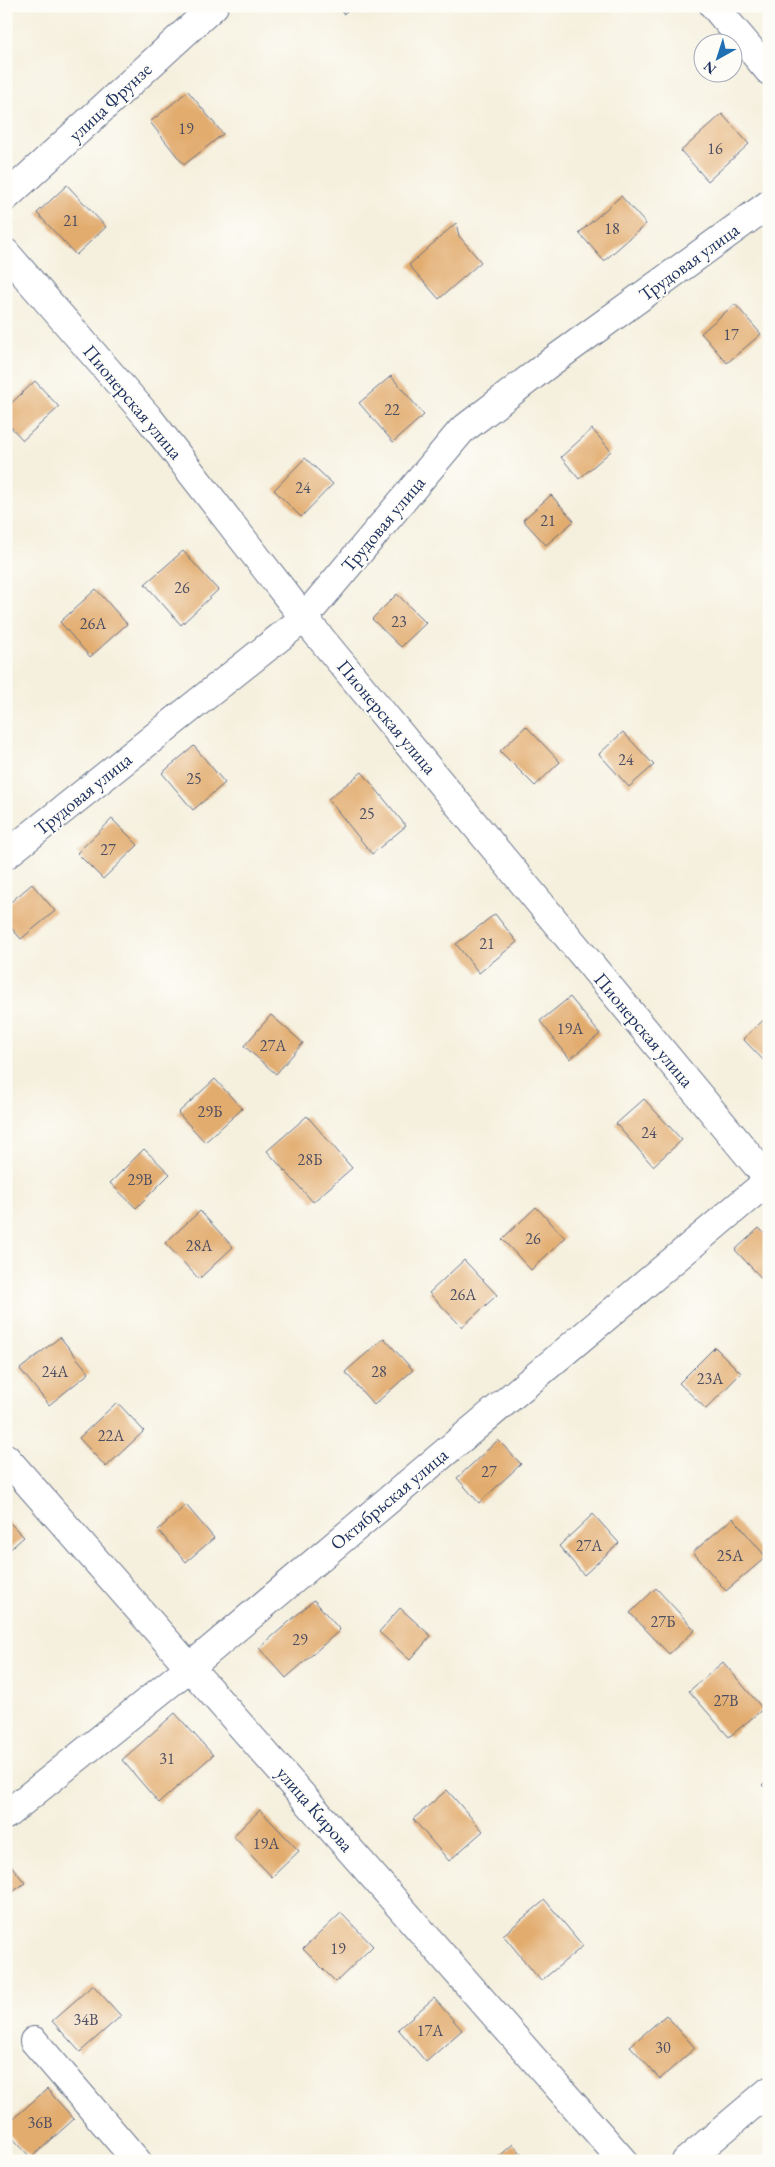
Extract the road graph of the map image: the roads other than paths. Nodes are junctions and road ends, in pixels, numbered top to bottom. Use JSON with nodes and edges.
{"nodes":[{"id":1,"x":214,"y":6,"type":"edge"},
{"id":2,"x":714,"y":6,"type":"edge"},
{"id":3,"x":769,"y":70,"type":"edge"},
{"id":4,"x":6,"y":197,"type":"edge"},
{"id":5,"x":769,"y":204,"type":"edge"},
{"id":6,"x":6,"y":253,"type":"edge"},
{"id":7,"x":304,"y":618,"type":"junction"},
{"id":8,"x":6,"y":855,"type":"edge"},
{"id":9,"x":769,"y":1180,"type":"edge"},
{"id":10,"x":6,"y":1458,"type":"edge"},
{"id":11,"x":190,"y":1667,"type":"junction"},
{"id":12,"x":6,"y":1815,"type":"edge"},
{"id":13,"x":34,"y":2041,"type":"dead end"},
{"id":14,"x":769,"y":2091,"type":"edge"},
{"id":15,"x":137,"y":2161,"type":"edge"},
{"id":16,"x":623,"y":2161,"type":"edge"},
{"id":17,"x":686,"y":2161,"type":"edge"}],
"edges":[{"from":1,"to":4,"type":"street","name":"улица Фрунзе"},
{"from":2,"to":3,"type":"street"},
{"from":5,"to":7,"type":"street","name":"Трудовая улица"},
{"from":6,"to":7,"type":"street","name":"Пионерская улица"},
{"from":7,"to":8,"type":"street","name":"Трудовая улица"},
{"from":7,"to":9,"type":"street","name":"Пионерская улица"},
{"from":9,"to":11,"type":"street","name":"Октябрьская улица"},
{"from":10,"to":11,"type":"street","name":"улица Кирова"},
{"from":11,"to":12,"type":"street","name":"Октябрьская улица"},
{"from":11,"to":16,"type":"street","name":"улица Кирова"},
{"from":13,"to":15,"type":"street"},
{"from":14,"to":17,"type":"street"}]}
